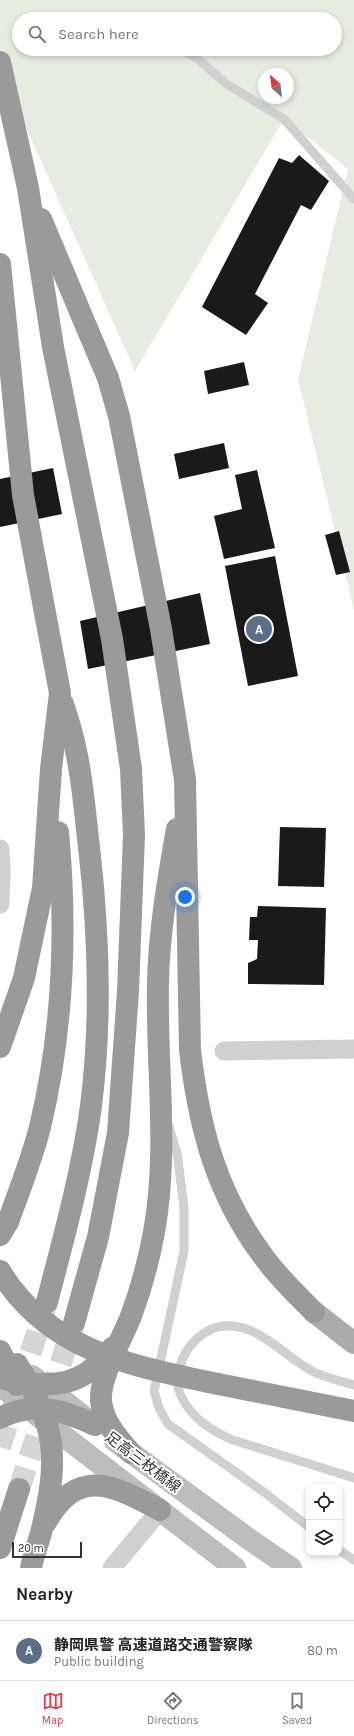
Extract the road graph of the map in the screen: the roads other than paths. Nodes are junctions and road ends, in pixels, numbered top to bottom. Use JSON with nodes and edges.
{"nodes":[{"id":1,"x":193,"y":56,"type":"edge"},
{"id":2,"x":0,"y":62,"type":"edge"},
{"id":3,"x":28,"y":188,"type":"junction"},
{"id":4,"x":354,"y":199,"type":"edge"},
{"id":5,"x":0,"y":276,"type":"edge"},
{"id":6,"x":60,"y":693,"type":"junction"},
{"id":7,"x":51,"y":769,"type":"junction"},
{"id":8,"x":185,"y":780,"type":"junction"},
{"id":9,"x":0,"y":849,"type":"edge"},
{"id":10,"x":0,"y":904,"type":"edge"},
{"id":11,"x":0,"y":1047,"type":"edge"},
{"id":12,"x":354,"y":1049,"type":"edge"},
{"id":13,"x":224,"y":1051,"type":"dead end"},
{"id":14,"x":160,"y":1097,"type":"junction"},
{"id":15,"x":4,"y":1228,"type":"edge"},
{"id":16,"x":0,"y":1242,"type":"edge"},
{"id":17,"x":0,"y":1271,"type":"edge"},
{"id":18,"x":47,"y":1302,"type":"tunnel mouth"},
{"id":19,"x":314,"y":1312,"type":"joint"},
{"id":20,"x":131,"y":1316,"type":"junction"},
{"id":21,"x":74,"y":1323,"type":"tunnel mouth"},
{"id":22,"x":354,"y":1343,"type":"edge"},
{"id":23,"x":13,"y":1372,"type":"edge"},
{"id":24,"x":354,"y":1385,"type":"edge"},
{"id":25,"x":350,"y":1412,"type":"edge"},
{"id":26,"x":40,"y":1414,"type":"junction"},
{"id":27,"x":0,"y":1418,"type":"edge"},
{"id":28,"x":95,"y":1426,"type":"junction"},
{"id":29,"x":131,"y":1453,"type":"junction"},
{"id":30,"x":354,"y":1478,"type":"edge"},
{"id":31,"x":19,"y":1489,"type":"tunnel mouth"},
{"id":32,"x":160,"y":1510,"type":"junction"},
{"id":33,"x":306,"y":1525,"type":"edge"},
{"id":34,"x":41,"y":1532,"type":"junction"},
{"id":35,"x":0,"y":1548,"type":"edge"},
{"id":36,"x":342,"y":1552,"type":"edge"},
{"id":37,"x":354,"y":1560,"type":"edge"},
{"id":38,"x":31,"y":1568,"type":"edge"},
{"id":39,"x":112,"y":1568,"type":"edge"},
{"id":40,"x":235,"y":1568,"type":"edge"},
{"id":41,"x":291,"y":1568,"type":"edge"}],
"edges":[{"from":1,"to":4,"type":"lane"},
{"from":2,"to":3,"type":"highway"},
{"from":3,"to":8,"type":"highway"},
{"from":3,"to":21,"type":"highway"},
{"from":5,"to":6,"type":"highway"},
{"from":6,"to":7,"type":"highway"},
{"from":6,"to":18,"type":"highway"},
{"from":7,"to":11,"type":"highway"},
{"from":7,"to":15,"type":"highway"},
{"from":8,"to":14,"type":"highway"},
{"from":8,"to":19,"type":"highway"},
{"from":9,"to":10,"type":"street"},
{"from":12,"to":13,"type":"street"},
{"from":14,"to":20,"type":"highway"},
{"from":14,"to":33,"type":"lane"},
{"from":15,"to":16,"type":"highway"},
{"from":17,"to":25,"type":"highway","bridge":true},
{"from":19,"to":22,"type":"main road"},
{"from":20,"to":23,"type":"highway"},
{"from":20,"to":29,"type":"highway"},
{"from":23,"to":26,"type":"highway"},
{"from":23,"to":26,"type":"main road","name":"足高三枚橋線"},
{"from":23,"to":28,"type":"main road","name":"足高三枚橋線"},
{"from":24,"to":30,"type":"lane"},
{"from":26,"to":27,"type":"highway"},
{"from":26,"to":28,"type":"highway"},
{"from":26,"to":32,"type":"main road","name":"足高三枚橋線"},
{"from":26,"to":34,"type":"highway"},
{"from":28,"to":29,"type":"main road","name":"足高三枚橋線"},
{"from":29,"to":41,"type":"main road","name":"足高三枚橋線"},
{"from":31,"to":35,"type":"highway"},
{"from":32,"to":34,"type":"highway"},
{"from":32,"to":39,"type":"street"},
{"from":32,"to":40,"type":"main road","name":"足高三枚橋線"},
{"from":34,"to":38,"type":"highway"},
{"from":36,"to":37,"type":"lane"}]}
